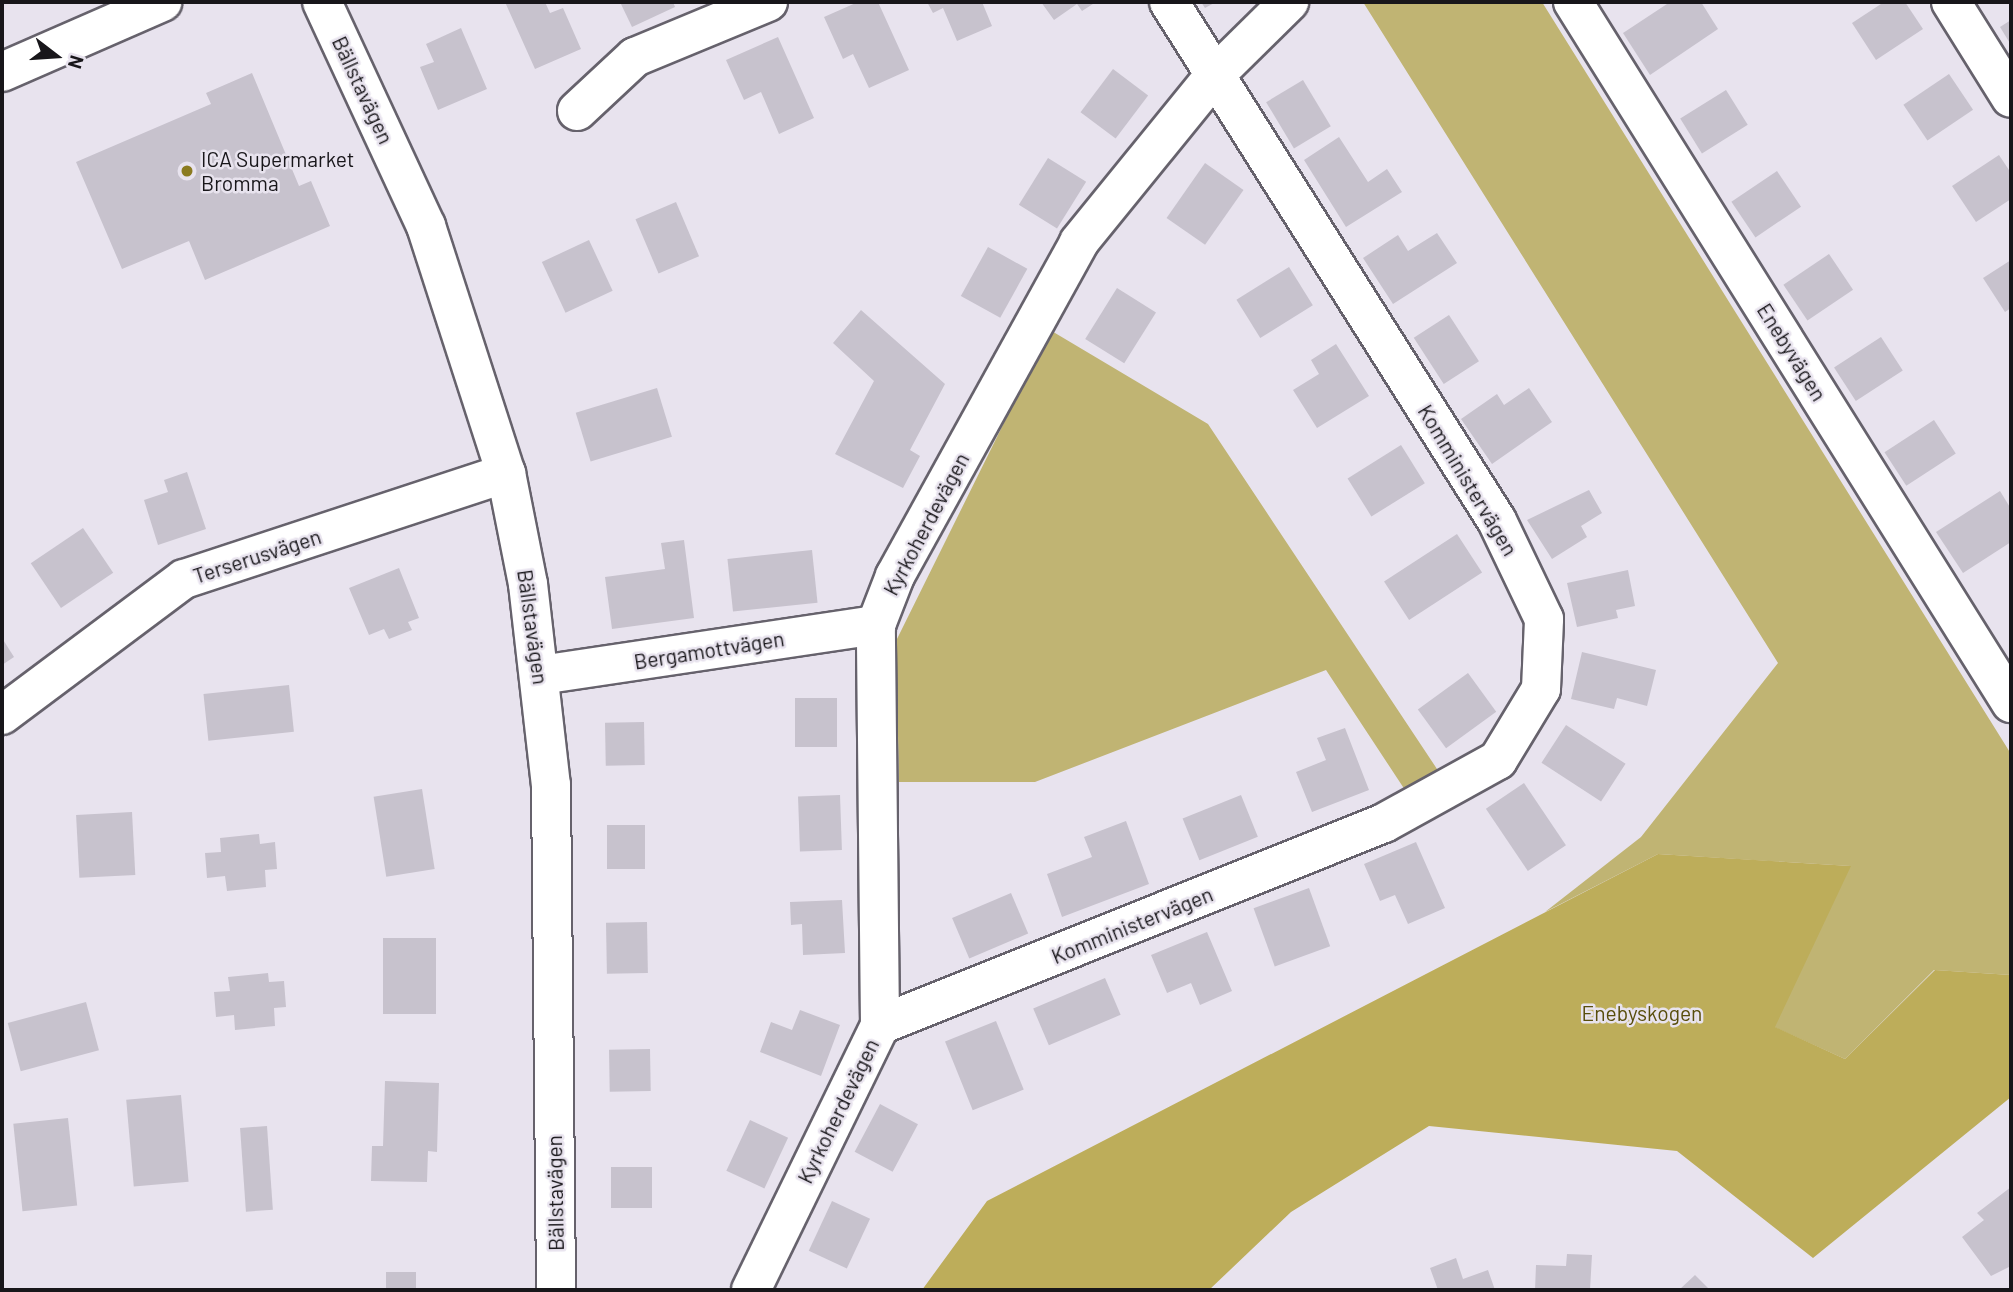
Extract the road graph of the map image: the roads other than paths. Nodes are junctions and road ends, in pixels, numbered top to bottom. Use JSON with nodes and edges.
{"nodes":[{"id":1,"x":162,"y":2,"type":"edge"},
{"id":2,"x":322,"y":2,"type":"edge"},
{"id":3,"x":768,"y":2,"type":"edge"},
{"id":4,"x":1169,"y":2,"type":"edge"},
{"id":5,"x":1289,"y":2,"type":"edge"},
{"id":6,"x":1573,"y":2,"type":"edge"},
{"id":7,"x":1951,"y":2,"type":"edge"},
{"id":8,"x":2,"y":72,"type":"edge"},
{"id":9,"x":1213,"y":77,"type":"junction"},
{"id":10,"x":2011,"y":98,"type":"edge"},
{"id":11,"x":577,"y":111,"type":"dead end"},
{"id":12,"x":506,"y":473,"type":"junction"},
{"id":13,"x":876,"y":625,"type":"junction"},
{"id":14,"x":541,"y":675,"type":"junction"},
{"id":15,"x":2011,"y":703,"type":"edge"},
{"id":16,"x":2,"y":715,"type":"edge"},
{"id":17,"x":880,"y":1025,"type":"junction"},
{"id":18,"x":556,"y":1290,"type":"edge"},
{"id":19,"x":751,"y":1290,"type":"edge"}],
"edges":[{"from":1,"to":8,"type":"street"},
{"from":2,"to":12,"type":"street","name":"Bällstavägen"},
{"from":3,"to":11,"type":"street"},
{"from":4,"to":9,"type":"street","name":"Komministervägen"},
{"from":5,"to":9,"type":"street","name":"Kyrkoherdevägen"},
{"from":6,"to":15,"type":"street","name":"Enebyvägen"},
{"from":7,"to":10,"type":"street"},
{"from":9,"to":13,"type":"street","name":"Kyrkoherdevägen"},
{"from":9,"to":17,"type":"street","name":"Komministervägen"},
{"from":12,"to":14,"type":"street","name":"Bällstavägen"},
{"from":12,"to":16,"type":"street","name":"Terserusvägen"},
{"from":13,"to":14,"type":"street","name":"Bergamottvägen"},
{"from":13,"to":17,"type":"street","name":"Kyrkoherdevägen"},
{"from":14,"to":18,"type":"street","name":"Bällstavägen"},
{"from":17,"to":19,"type":"street","name":"Kyrkoherdevägen"}]}
